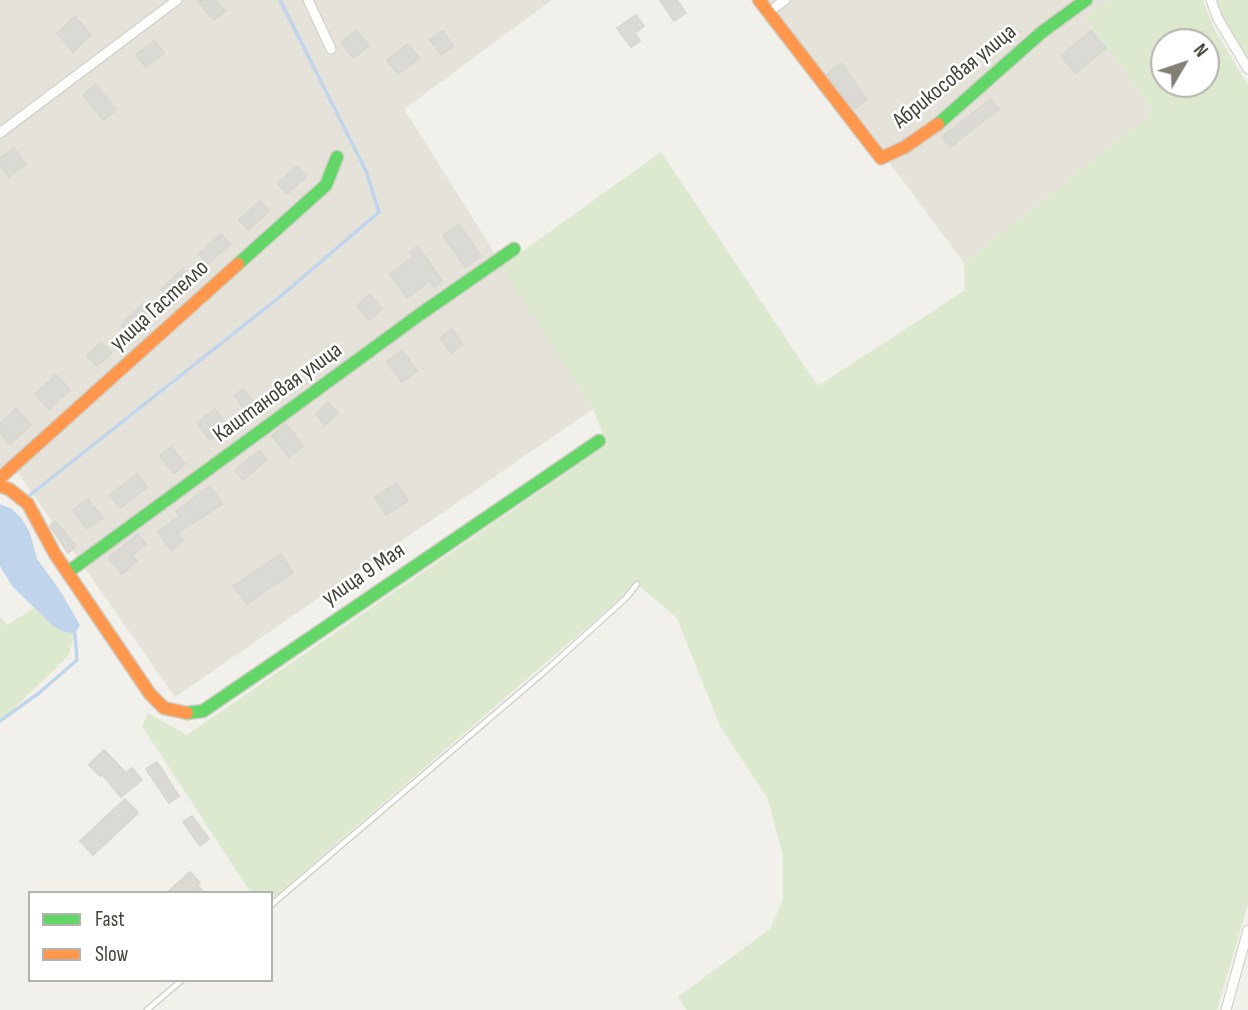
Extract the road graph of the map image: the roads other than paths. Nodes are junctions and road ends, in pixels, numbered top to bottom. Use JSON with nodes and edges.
{"nodes":[{"id":1,"x":177,"y":0,"type":"edge"},
{"id":2,"x":308,"y":0,"type":"edge"},
{"id":3,"x":759,"y":0,"type":"edge"},
{"id":4,"x":785,"y":0,"type":"edge"},
{"id":5,"x":1086,"y":0,"type":"edge"},
{"id":6,"x":1211,"y":0,"type":"edge"},
{"id":7,"x":769,"y":12,"type":"junction"},
{"id":8,"x":331,"y":49,"type":"dead end"},
{"id":9,"x":1248,"y":69,"type":"edge"},
{"id":10,"x":0,"y":133,"type":"edge"},
{"id":11,"x":337,"y":157,"type":"dead end"},
{"id":12,"x":514,"y":249,"type":"dead end"},
{"id":13,"x":599,"y":441,"type":"dead end"},
{"id":14,"x":0,"y":478,"type":"edge"},
{"id":15,"x":0,"y":486,"type":"edge"},
{"id":16,"x":68,"y":572,"type":"junction"},
{"id":17,"x":636,"y":584,"type":"dead end"},
{"id":18,"x":273,"y":903,"type":"edge"},
{"id":19,"x":1248,"y":930,"type":"edge"},
{"id":20,"x":180,"y":982,"type":"edge"},
{"id":21,"x":146,"y":1010,"type":"edge"},
{"id":22,"x":1226,"y":1010,"type":"edge"}],
"edges":[{"from":1,"to":10,"type":"street"},
{"from":2,"to":8,"type":"street"},
{"from":3,"to":7,"type":"street"},
{"from":4,"to":7,"type":"street"},
{"from":5,"to":7,"type":"street","name":"Абрикосовая улица"},
{"from":6,"to":9,"type":"street"},
{"from":11,"to":14,"type":"street","name":"улица Гастелло"},
{"from":12,"to":16,"type":"street","name":"Каштановая улица"},
{"from":13,"to":16,"type":"street","name":"улица 9 Мая"},
{"from":15,"to":16,"type":"street"},
{"from":17,"to":18,"type":"lane"},
{"from":19,"to":22,"type":"street"},
{"from":20,"to":21,"type":"lane"}]}
